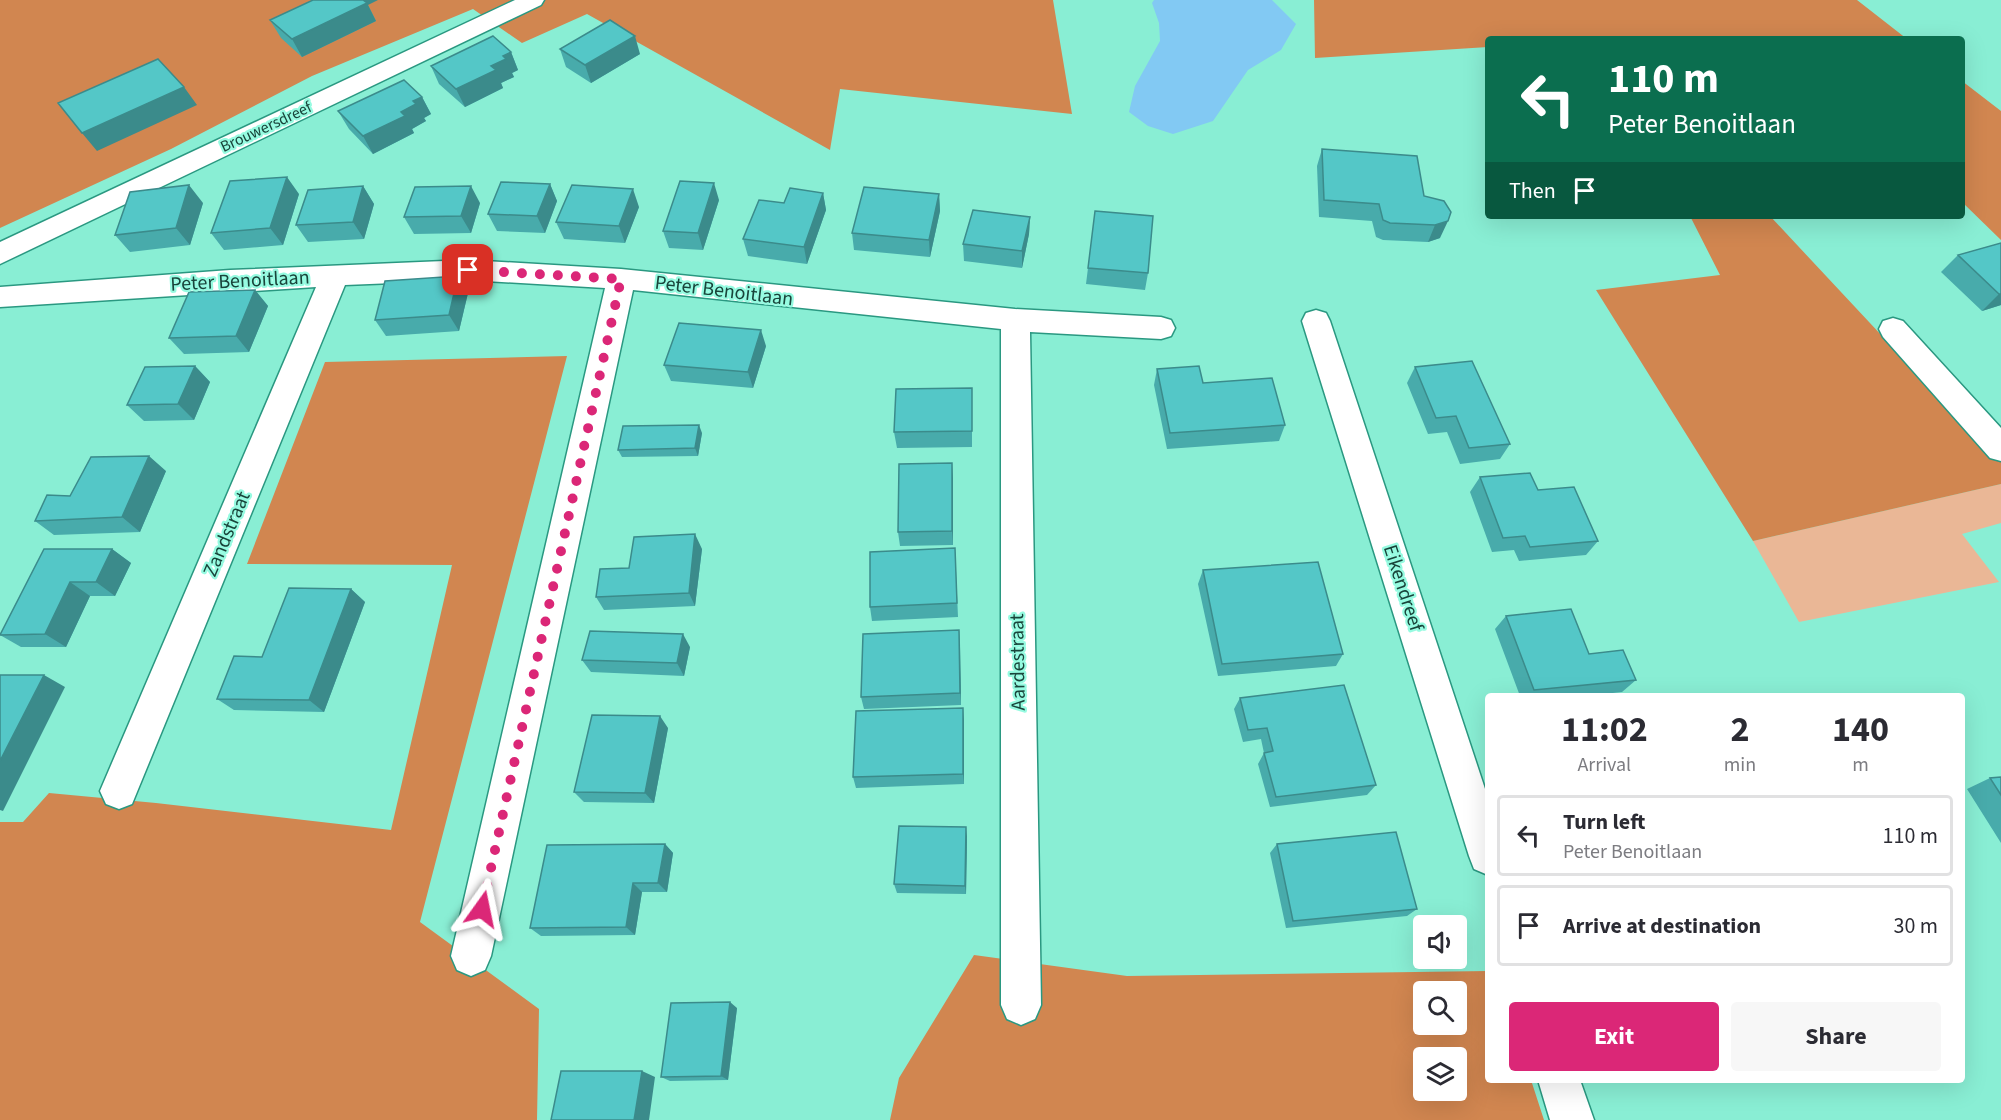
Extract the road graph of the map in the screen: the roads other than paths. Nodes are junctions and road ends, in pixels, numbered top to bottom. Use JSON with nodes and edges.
{"nodes":[{"id":1,"x":533,"y":0,"type":"edge"},
{"id":2,"x":0,"y":254,"type":"edge"},
{"id":3,"x":334,"y":277,"type":"junction"},
{"id":4,"x":621,"y":279,"type":"junction"},
{"id":5,"x":0,"y":297,"type":"edge"},
{"id":6,"x":1015,"y":320,"type":"junction"},
{"id":7,"x":1316,"y":321,"type":"dead end"},
{"id":8,"x":1161,"y":328,"type":"dead end"},
{"id":9,"x":1893,"y":329,"type":"dead end"},
{"id":10,"x":2001,"y":449,"type":"edge"},
{"id":11,"x":119,"y":791,"type":"dead end"},
{"id":12,"x":1485,"y":847,"type":"edge"},
{"id":13,"x":471,"y":956,"type":"dead end"},
{"id":14,"x":1021,"y":1005,"type":"dead end"},
{"id":15,"x":1560,"y":1083,"type":"edge"},
{"id":16,"x":1572,"y":1120,"type":"edge"}],
"edges":[{"from":1,"to":2,"type":"street","name":"Brouwersdreef"},
{"from":3,"to":4,"type":"street","name":"Peter Benoitlaan"},
{"from":3,"to":5,"type":"street","name":"Peter Benoitlaan"},
{"from":3,"to":11,"type":"street","name":"Zandstraat"},
{"from":4,"to":6,"type":"street","name":"Peter Benoitlaan"},
{"from":4,"to":13,"type":"street"},
{"from":6,"to":8,"type":"street","name":"Peter Benoitlaan"},
{"from":6,"to":14,"type":"street","name":"Aardestraat"},
{"from":7,"to":12,"type":"street","name":"Eikendreef"},
{"from":9,"to":10,"type":"street"},
{"from":15,"to":16,"type":"street"}]}
